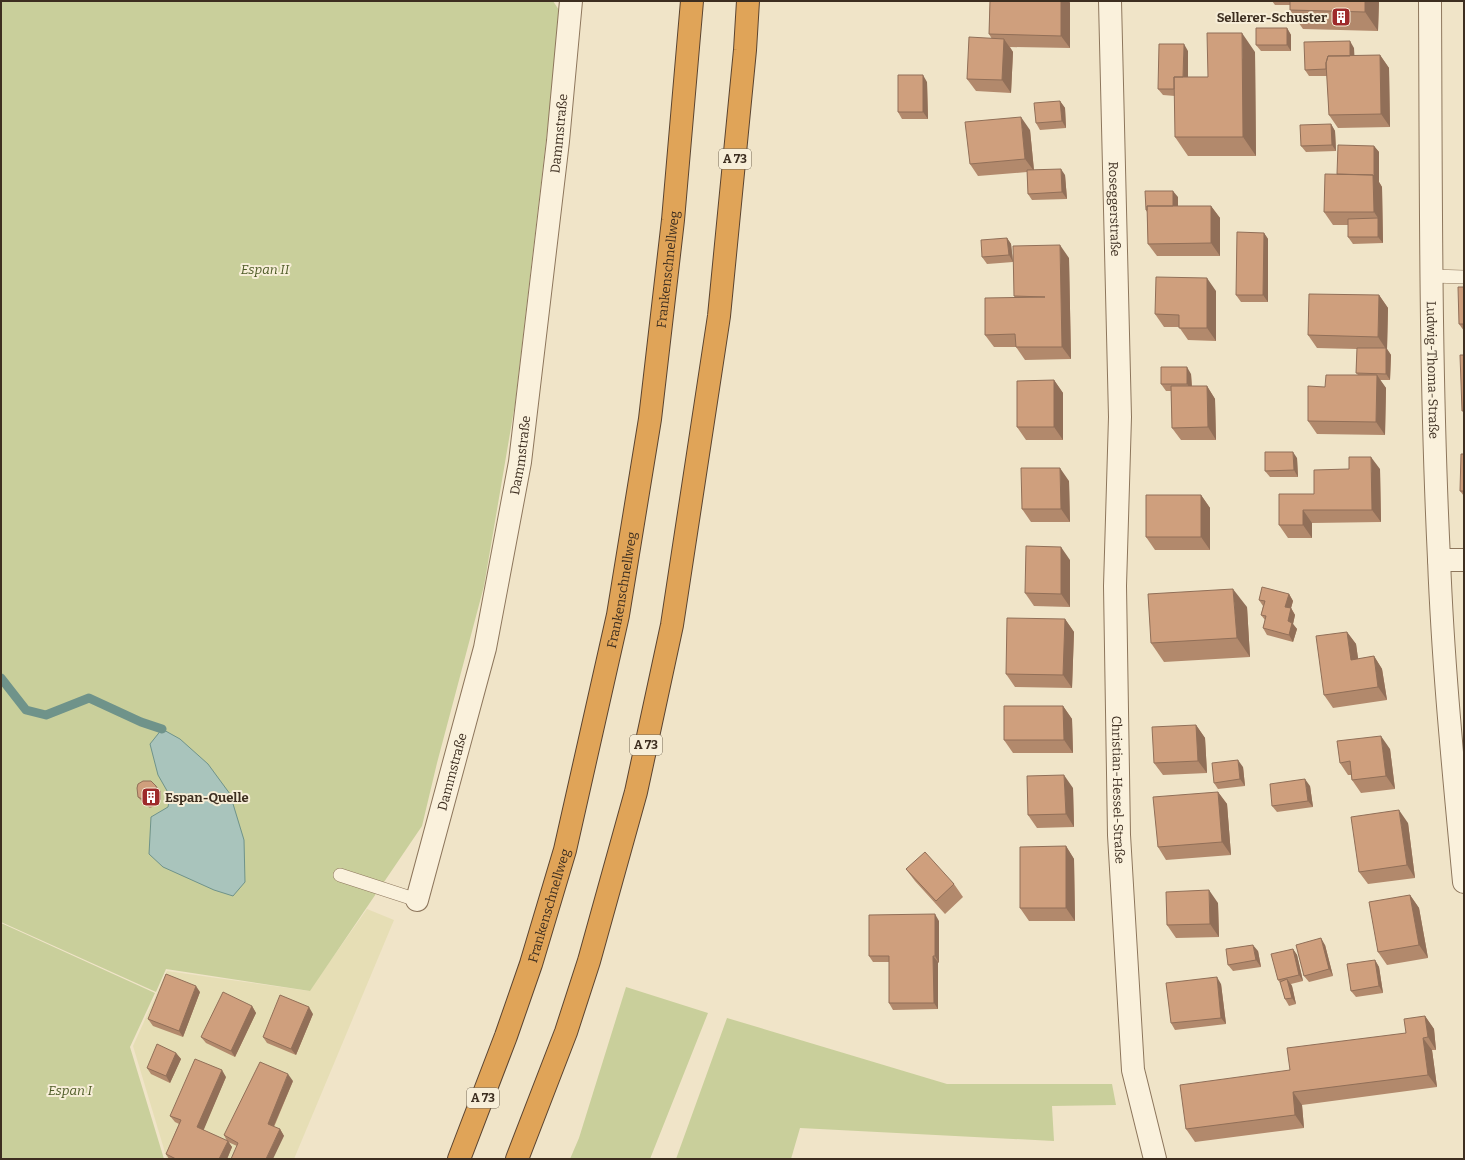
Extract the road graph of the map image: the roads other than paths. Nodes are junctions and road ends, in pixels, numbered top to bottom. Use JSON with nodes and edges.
{"nodes":[{"id":1,"x":571,"y":1,"type":"edge"},
{"id":2,"x":692,"y":1,"type":"edge"},
{"id":3,"x":748,"y":1,"type":"edge"},
{"id":4,"x":1110,"y":1,"type":"edge"},
{"id":5,"x":1430,"y":1,"type":"edge"},
{"id":6,"x":1431,"y":276,"type":"junction"},
{"id":7,"x":1464,"y":277,"type":"edge"},
{"id":8,"x":1120,"y":418,"type":"joint"},
{"id":9,"x":1439,"y":560,"type":"junction"},
{"id":10,"x":1464,"y":560,"type":"edge"},
{"id":11,"x":340,"y":875,"type":"dead end"},
{"id":12,"x":1464,"y":882,"type":"edge"},
{"id":13,"x":417,"y":900,"type":"joint"},
{"id":14,"x":459,"y":1159,"type":"edge"},
{"id":15,"x":517,"y":1159,"type":"edge"},
{"id":16,"x":1155,"y":1159,"type":"edge"}],
"edges":[{"from":1,"to":13,"type":"street","name":"Dammstraße"},
{"from":2,"to":14,"type":"highway","name":"Frankenschnellweg","number":"A 73"},
{"from":3,"to":15,"type":"highway","number":"A 73"},
{"from":4,"to":8,"type":"street","name":"Roseggerstraße"},
{"from":5,"to":6,"type":"street","name":"Ludwig-Thoma-Straße"},
{"from":6,"to":7,"type":"lane"},
{"from":6,"to":9,"type":"street","name":"Ludwig-Thoma-Straße"},
{"from":8,"to":16,"type":"street","name":"Christian-Hessel-Straße"},
{"from":9,"to":10,"type":"street"},
{"from":9,"to":12,"type":"street","name":"Ludwig-Thoma-Straße"},
{"from":11,"to":13,"type":"lane"}]}
